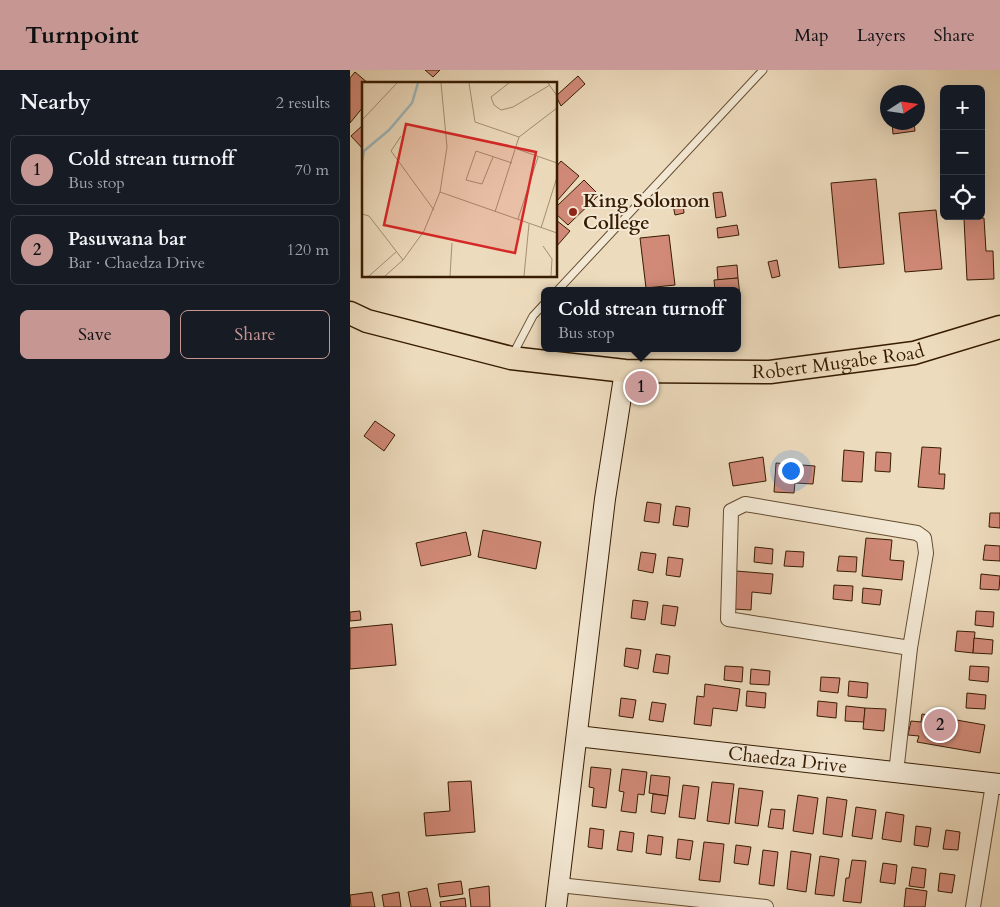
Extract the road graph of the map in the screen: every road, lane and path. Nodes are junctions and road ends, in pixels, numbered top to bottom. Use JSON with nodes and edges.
{"nodes":[{"id":1,"x":763,"y":70,"type":"edge"},
{"id":2,"x":560,"y":287,"type":"edge"},
{"id":3,"x":541,"y":307,"type":"edge"},
{"id":4,"x":350,"y":313,"type":"edge"},
{"id":5,"x":1000,"y":327,"type":"edge"},
{"id":6,"x":511,"y":358,"type":"junction"},
{"id":7,"x":625,"y":371,"type":"junction"},
{"id":8,"x":910,"y":648,"type":"junction"},
{"id":9,"x":576,"y":736,"type":"junction"},
{"id":10,"x":896,"y":773,"type":"junction"},
{"id":11,"x":997,"y":784,"type":"edge"},
{"id":12,"x":559,"y":885,"type":"junction"},
{"id":13,"x":556,"y":907,"type":"edge"},
{"id":14,"x":766,"y":907,"type":"edge"},
{"id":15,"x":973,"y":907,"type":"edge"}],
"edges":[{"from":1,"to":2,"type":"lane"},
{"from":3,"to":6,"type":"lane"},
{"from":4,"to":6,"type":"main road","name":"Robert Mugabe Road"},
{"from":5,"to":7,"type":"main road","name":"Robert Mugabe Road"},
{"from":6,"to":7,"type":"main road","name":"Robert Mugabe Road"},
{"from":7,"to":9,"type":"street"},
{"from":8,"to":8,"type":"street"},
{"from":8,"to":10,"type":"street"},
{"from":9,"to":10,"type":"street","name":"Chaedza Drive"},
{"from":9,"to":12,"type":"street"},
{"from":10,"to":11,"type":"street","name":"Chaedza Drive"},
{"from":11,"to":15,"type":"street"},
{"from":12,"to":13,"type":"street"},
{"from":12,"to":14,"type":"street"}]}
